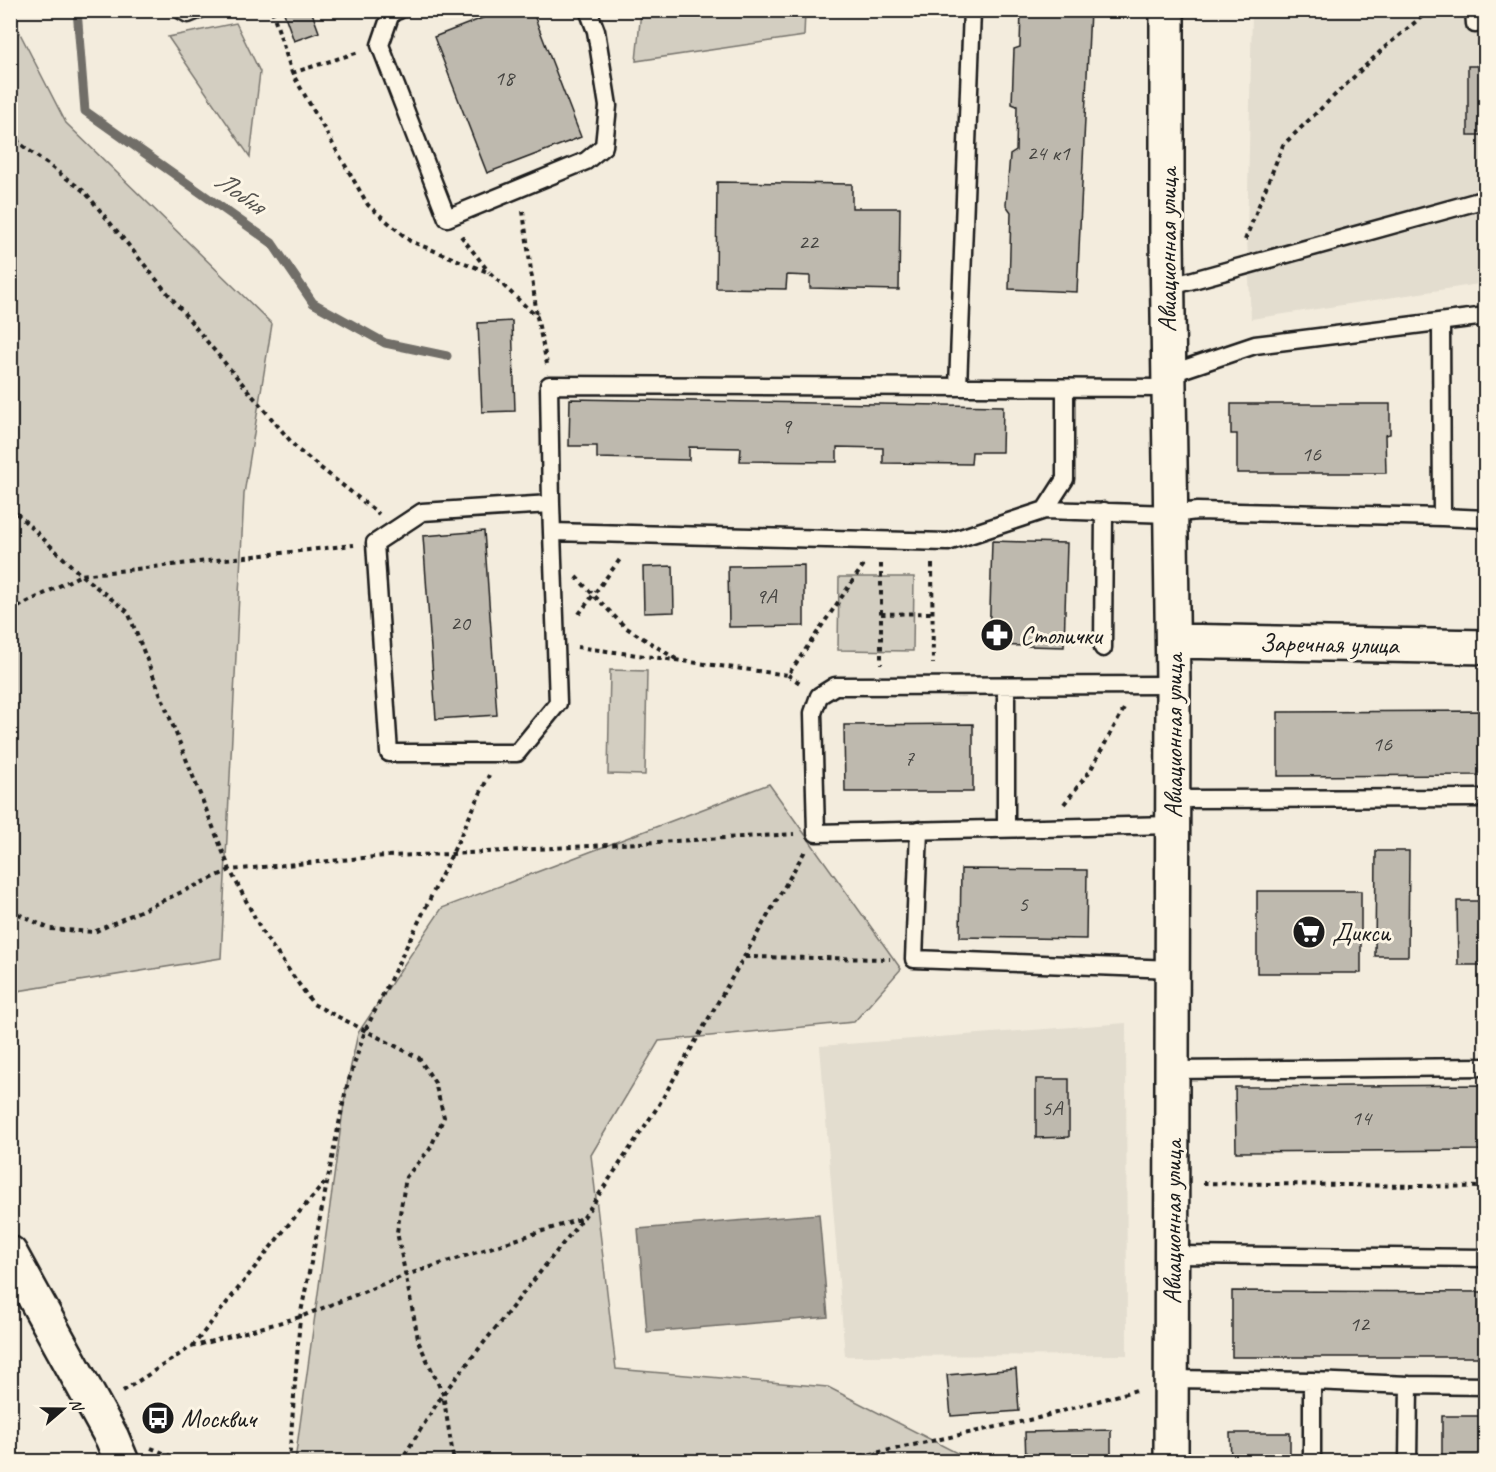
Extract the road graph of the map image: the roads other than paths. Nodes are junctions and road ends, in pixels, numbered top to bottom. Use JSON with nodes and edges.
{"nodes":[{"id":1,"x":181,"y":10,"type":"edge"},
{"id":2,"x":198,"y":10,"type":"edge"},
{"id":3,"x":399,"y":10,"type":"edge"},
{"id":4,"x":588,"y":10,"type":"edge"},
{"id":5,"x":972,"y":10,"type":"edge"},
{"id":6,"x":1167,"y":10,"type":"edge"},
{"id":7,"x":1485,"y":199,"type":"edge"},
{"id":8,"x":1167,"y":287,"type":"junction"},
{"id":9,"x":1485,"y":316,"type":"edge"},
{"id":10,"x":1441,"y":322,"type":"junction"},
{"id":11,"x":1169,"y":381,"type":"junction"},
{"id":12,"x":958,"y":387,"type":"junction"},
{"id":13,"x":1065,"y":388,"type":"junction"},
{"id":14,"x":551,"y":504,"type":"junction"},
{"id":15,"x":1045,"y":510,"type":"junction"},
{"id":16,"x":1104,"y":512,"type":"junction"},
{"id":17,"x":1171,"y":514,"type":"junction"},
{"id":18,"x":1442,"y":517,"type":"junction"},
{"id":19,"x":1485,"y":519,"type":"edge"},
{"id":20,"x":552,"y":532,"type":"junction"},
{"id":21,"x":1173,"y":641,"type":"junction"},
{"id":22,"x":1485,"y":647,"type":"edge"},
{"id":23,"x":1103,"y":648,"type":"dead end"},
{"id":24,"x":1173,"y":685,"type":"junction"},
{"id":25,"x":1006,"y":686,"type":"junction"},
{"id":26,"x":1485,"y":798,"type":"edge"},
{"id":27,"x":1172,"y":812,"type":"junction"},
{"id":28,"x":1006,"y":828,"type":"junction"},
{"id":29,"x":919,"y":830,"type":"junction"},
{"id":30,"x":1173,"y":969,"type":"junction"},
{"id":31,"x":1485,"y":1067,"type":"edge"},
{"id":32,"x":1172,"y":1070,"type":"junction"},
{"id":33,"x":10,"y":1253,"type":"edge"},
{"id":34,"x":1172,"y":1255,"type":"junction"},
{"id":35,"x":1485,"y":1258,"type":"edge"},
{"id":36,"x":1172,"y":1379,"type":"junction"},
{"id":37,"x":1312,"y":1381,"type":"junction"},
{"id":38,"x":1409,"y":1385,"type":"junction"},
{"id":39,"x":1485,"y":1386,"type":"edge"},
{"id":40,"x":134,"y":1454,"type":"edge"},
{"id":41,"x":1171,"y":1461,"type":"edge"},
{"id":42,"x":1312,"y":1461,"type":"edge"},
{"id":43,"x":1408,"y":1461,"type":"edge"}],
"edges":[{"from":1,"to":2,"type":"lane"},
{"from":3,"to":4,"type":"lane"},
{"from":5,"to":12,"type":"lane"},
{"from":6,"to":8,"type":"street","name":"Авиационная улица"},
{"from":7,"to":8,"type":"lane"},
{"from":8,"to":11,"type":"street","name":"Авиационная улица"},
{"from":9,"to":10,"type":"lane"},
{"from":10,"to":11,"type":"lane"},
{"from":10,"to":18,"type":"lane"},
{"from":11,"to":13,"type":"lane"},
{"from":11,"to":17,"type":"street","name":"Авиационная улица"},
{"from":12,"to":13,"type":"lane"},
{"from":12,"to":14,"type":"lane"},
{"from":13,"to":15,"type":"lane"},
{"from":14,"to":20,"type":"lane"},
{"from":14,"to":20,"type":"lane"},
{"from":15,"to":16,"type":"lane"},
{"from":15,"to":20,"type":"lane"},
{"from":16,"to":17,"type":"lane"},
{"from":16,"to":23,"type":"lane"},
{"from":17,"to":18,"type":"lane"},
{"from":17,"to":21,"type":"street","name":"Авиационная улица"},
{"from":18,"to":19,"type":"lane"},
{"from":21,"to":22,"type":"street","name":"Заречная улица"},
{"from":21,"to":24,"type":"street","name":"Авиационная улица"},
{"from":24,"to":25,"type":"lane"},
{"from":24,"to":27,"type":"street","name":"Авиационная улица"},
{"from":25,"to":28,"type":"lane"},
{"from":25,"to":29,"type":"lane"},
{"from":26,"to":27,"type":"lane"},
{"from":27,"to":28,"type":"lane"},
{"from":27,"to":30,"type":"street","name":"Авиационная улица"},
{"from":28,"to":29,"type":"lane"},
{"from":29,"to":30,"type":"lane"},
{"from":30,"to":32,"type":"street","name":"Авиационная улица"},
{"from":31,"to":32,"type":"lane"},
{"from":32,"to":34,"type":"street","name":"Авиационная улица"},
{"from":33,"to":40,"type":"street"},
{"from":34,"to":35,"type":"lane"},
{"from":34,"to":36,"type":"street","name":"Авиационная улица"},
{"from":36,"to":37,"type":"lane"},
{"from":36,"to":41,"type":"street","name":"Авиационная улица"},
{"from":37,"to":38,"type":"lane"},
{"from":37,"to":42,"type":"lane"},
{"from":38,"to":39,"type":"lane"},
{"from":38,"to":43,"type":"lane"}]}
